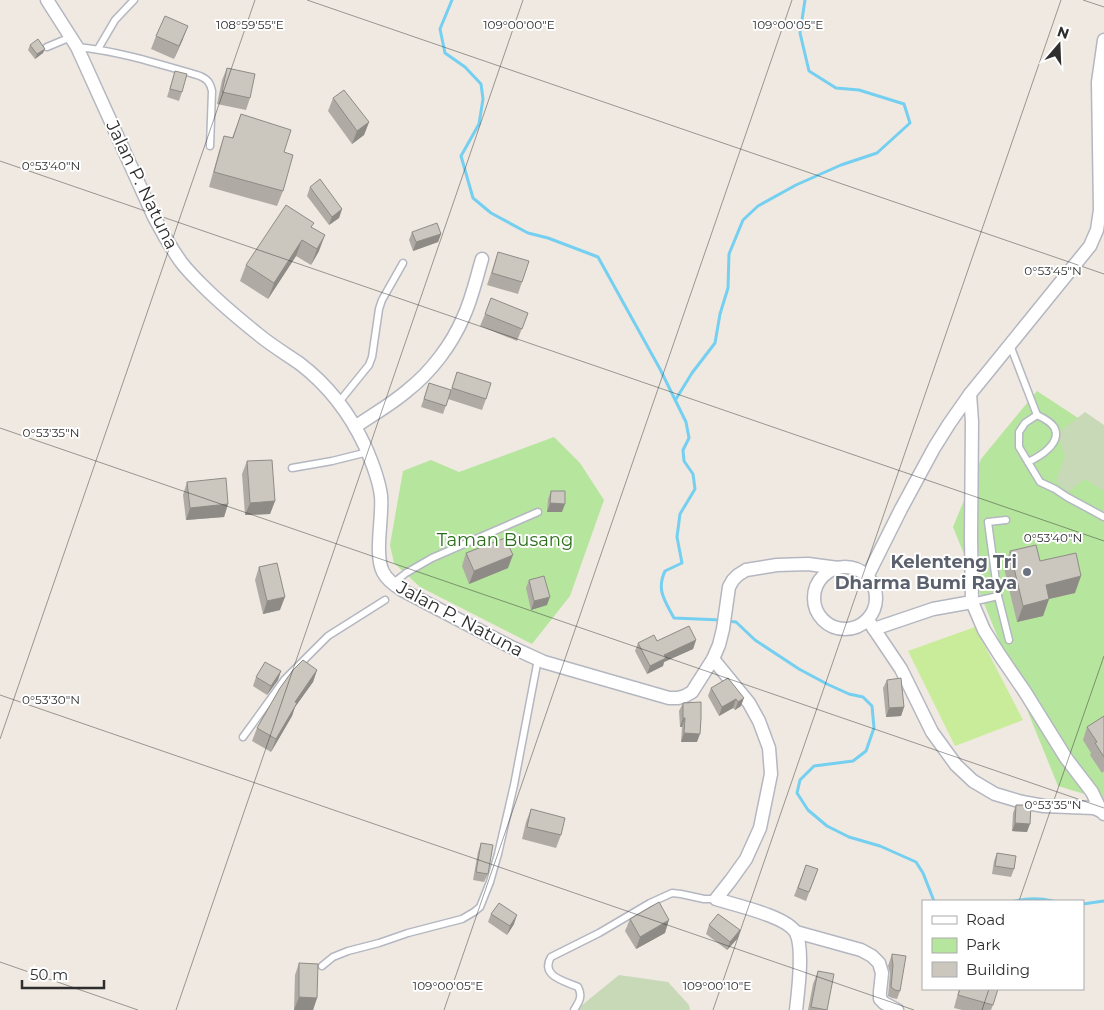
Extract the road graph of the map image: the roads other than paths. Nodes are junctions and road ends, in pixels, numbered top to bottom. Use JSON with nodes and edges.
{"nodes":[{"id":1,"x":47,"y":0,"type":"edge"},
{"id":2,"x":134,"y":0,"type":"edge"},
{"id":3,"x":1104,"y":40,"type":"edge"},
{"id":4,"x":74,"y":42,"type":"junction"},
{"id":5,"x":47,"y":47,"type":"dead end"},
{"id":6,"x":98,"y":49,"type":"junction"},
{"id":7,"x":1102,"y":127,"type":"edge"},
{"id":8,"x":210,"y":146,"type":"dead end"},
{"id":9,"x":1102,"y":210,"type":"edge"},
{"id":10,"x":482,"y":259,"type":"dead end"},
{"id":11,"x":403,"y":263,"type":"dead end"},
{"id":12,"x":1010,"y":345,"type":"junction"},
{"id":13,"x":970,"y":394,"type":"junction"},
{"id":14,"x":339,"y":402,"type":"junction"},
{"id":15,"x":1037,"y":415,"type":"junction"},
{"id":16,"x":355,"y":427,"type":"junction"},
{"id":17,"x":368,"y":452,"type":"junction"},
{"id":18,"x":1028,"y":462,"type":"junction"},
{"id":19,"x":292,"y":468,"type":"dead end"},
{"id":20,"x":538,"y":512,"type":"dead end"},
{"id":21,"x":1104,"y":517,"type":"edge"},
{"id":22,"x":1006,"y":520,"type":"dead end"},
{"id":23,"x":838,"y":568,"type":"junction"},
{"id":24,"x":868,"y":575,"type":"junction"},
{"id":25,"x":397,"y":589,"type":"junction"},
{"id":26,"x":998,"y":596,"type":"junction"},
{"id":27,"x":385,"y":600,"type":"dead end"},
{"id":28,"x":972,"y":602,"type":"junction"},
{"id":29,"x":871,"y":624,"type":"junction"},
{"id":30,"x":1009,"y":640,"type":"dead end"},
{"id":31,"x":713,"y":659,"type":"junction"},
{"id":32,"x":538,"y":660,"type":"junction"},
{"id":33,"x":243,"y":737,"type":"dead end"},
{"id":34,"x":1102,"y":812,"type":"edge"},
{"id":35,"x":716,"y":899,"type":"junction"},
{"id":36,"x":796,"y":932,"type":"junction"},
{"id":37,"x":322,"y":966,"type":"dead end"},
{"id":38,"x":574,"y":1010,"type":"edge"},
{"id":39,"x":796,"y":1010,"type":"edge"},
{"id":40,"x":897,"y":1010,"type":"edge"}],
"edges":[{"from":1,"to":4,"type":"street","name":"Jalan P. Natuna"},
{"from":2,"to":6,"type":"lane"},
{"from":3,"to":7,"type":"street"},
{"from":4,"to":5,"type":"lane"},
{"from":4,"to":6,"type":"lane"},
{"from":4,"to":14,"type":"street","name":"Jalan P. Natuna"},
{"from":6,"to":8,"type":"lane"},
{"from":7,"to":9,"type":"street"},
{"from":9,"to":12,"type":"street"},
{"from":10,"to":16,"type":"street"},
{"from":11,"to":14,"type":"lane"},
{"from":12,"to":13,"type":"street"},
{"from":12,"to":15,"type":"lane"},
{"from":13,"to":24,"type":"street"},
{"from":13,"to":28,"type":"street"},
{"from":14,"to":16,"type":"street","name":"Jalan P. Natuna"},
{"from":15,"to":18,"type":"lane"},
{"from":15,"to":18,"type":"lane"},
{"from":16,"to":17,"type":"street","name":"Jalan P. Natuna"},
{"from":17,"to":19,"type":"lane"},
{"from":17,"to":25,"type":"street","name":"Jalan P. Natuna"},
{"from":18,"to":21,"type":"lane"},
{"from":20,"to":25,"type":"lane"},
{"from":22,"to":26,"type":"lane"},
{"from":23,"to":24,"type":"street"},
{"from":23,"to":29,"type":"street"},
{"from":23,"to":31,"type":"street","name":"Jalan P. Natuna"},
{"from":24,"to":29,"type":"street"},
{"from":25,"to":32,"type":"street","name":"Jalan P. Natuna"},
{"from":26,"to":28,"type":"lane"},
{"from":26,"to":30,"type":"lane"},
{"from":27,"to":33,"type":"lane"},
{"from":28,"to":29,"type":"street"},
{"from":28,"to":34,"type":"street"},
{"from":29,"to":34,"type":"street"},
{"from":31,"to":32,"type":"street","name":"Jalan P. Natuna"},
{"from":31,"to":35,"type":"street"},
{"from":32,"to":37,"type":"lane"},
{"from":35,"to":36,"type":"street"},
{"from":35,"to":38,"type":"lane"},
{"from":36,"to":39,"type":"street"},
{"from":36,"to":40,"type":"street"}]}
